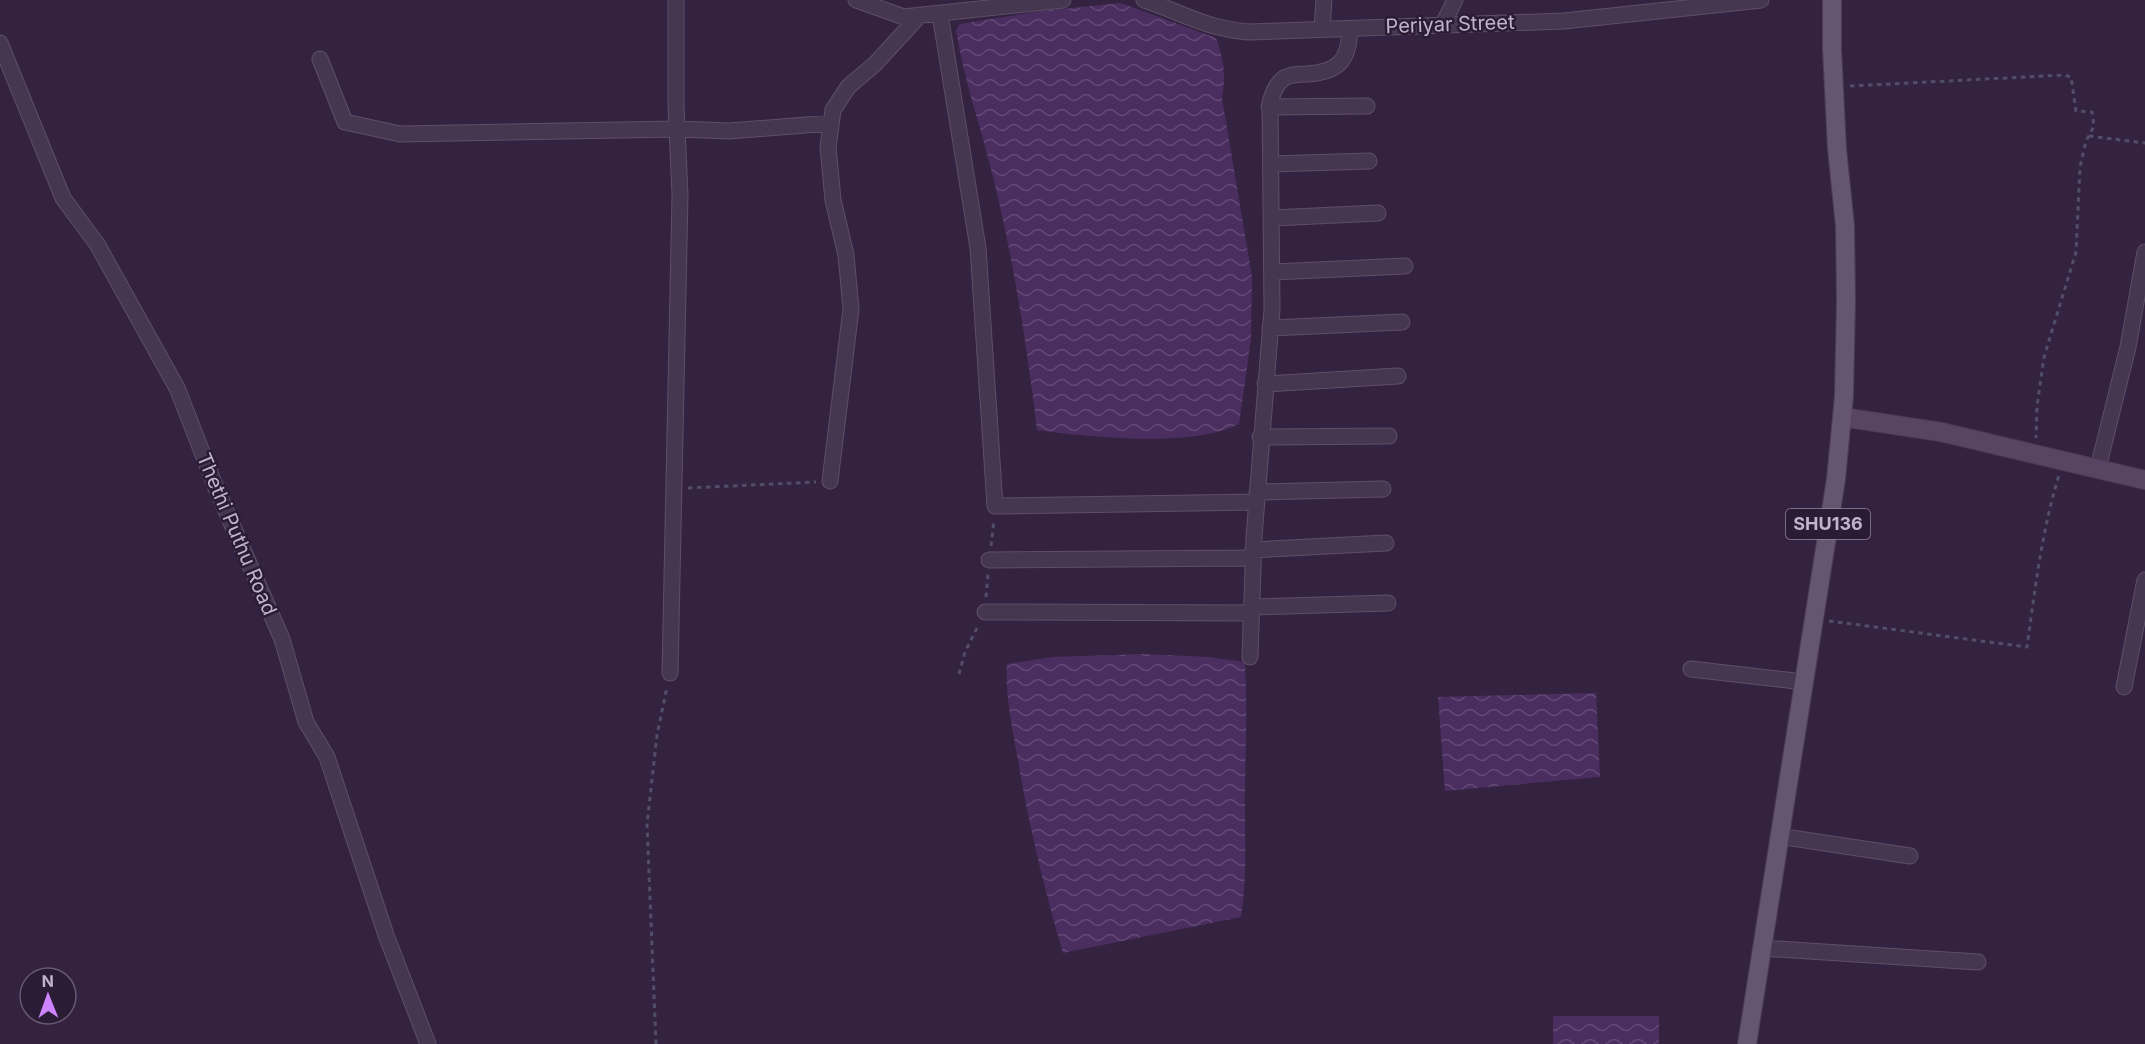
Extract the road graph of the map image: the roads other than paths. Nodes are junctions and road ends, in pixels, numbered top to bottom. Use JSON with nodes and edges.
{"nodes":[{"id":1,"x":676,"y":0,"type":"edge"},
{"id":2,"x":856,"y":0,"type":"edge"},
{"id":3,"x":1063,"y":0,"type":"edge"},
{"id":4,"x":1144,"y":0,"type":"edge"},
{"id":5,"x":1324,"y":0,"type":"edge"},
{"id":6,"x":1455,"y":0,"type":"edge"},
{"id":7,"x":1761,"y":0,"type":"edge"},
{"id":8,"x":1832,"y":0,"type":"edge"},
{"id":9,"x":940,"y":14,"type":"junction"},
{"id":10,"x":920,"y":15,"type":"junction"},
{"id":11,"x":1443,"y":24,"type":"junction"},
{"id":12,"x":1322,"y":29,"type":"junction"},
{"id":13,"x":1350,"y":29,"type":"junction"},
{"id":14,"x":0,"y":43,"type":"edge"},
{"id":15,"x":320,"y":59,"type":"dead end"},
{"id":16,"x":1367,"y":106,"type":"dead end"},
{"id":17,"x":1269,"y":107,"type":"junction"},
{"id":18,"x":831,"y":123,"type":"junction"},
{"id":19,"x":678,"y":129,"type":"junction"},
{"id":20,"x":1369,"y":161,"type":"dead end"},
{"id":21,"x":1271,"y":164,"type":"junction"},
{"id":22,"x":1378,"y":213,"type":"dead end"},
{"id":23,"x":1272,"y":218,"type":"junction"},
{"id":24,"x":2145,"y":252,"type":"edge"},
{"id":25,"x":1405,"y":266,"type":"dead end"},
{"id":26,"x":1273,"y":272,"type":"junction"},
{"id":27,"x":1402,"y":322,"type":"dead end"},
{"id":28,"x":1270,"y":327,"type":"junction"},
{"id":29,"x":1398,"y":376,"type":"dead end"},
{"id":30,"x":1265,"y":384,"type":"junction"},
{"id":31,"x":1842,"y":417,"type":"junction"},
{"id":32,"x":1389,"y":436,"type":"dead end"},
{"id":33,"x":1260,"y":437,"type":"junction"},
{"id":34,"x":2098,"y":468,"type":"junction"},
{"id":35,"x":2145,"y":480,"type":"edge"},
{"id":36,"x":830,"y":481,"type":"road end"},
{"id":37,"x":1383,"y":489,"type":"dead end"},
{"id":38,"x":1256,"y":497,"type":"junction"},
{"id":39,"x":1386,"y":543,"type":"dead end"},
{"id":40,"x":1253,"y":554,"type":"junction"},
{"id":41,"x":989,"y":560,"type":"road end"},
{"id":42,"x":2145,"y":580,"type":"edge"},
{"id":43,"x":1388,"y":603,"type":"dead end"},
{"id":44,"x":1250,"y":610,"type":"junction"},
{"id":45,"x":985,"y":612,"type":"road end"},
{"id":46,"x":1250,"y":657,"type":"dead end"},
{"id":47,"x":1692,"y":669,"type":"dead end"},
{"id":48,"x":670,"y":673,"type":"road end"},
{"id":49,"x":1804,"y":682,"type":"junction"},
{"id":50,"x":2124,"y":687,"type":"dead end"},
{"id":51,"x":1778,"y":836,"type":"junction"},
{"id":52,"x":1910,"y":856,"type":"dead end"},
{"id":53,"x":1761,"y":948,"type":"junction"},
{"id":54,"x":1978,"y":962,"type":"dead end"},
{"id":55,"x":429,"y":1044,"type":"edge"},
{"id":56,"x":1747,"y":1044,"type":"edge"}],
"edges":[{"from":1,"to":19,"type":"street"},
{"from":2,"to":10,"type":"street"},
{"from":3,"to":9,"type":"street"},
{"from":4,"to":12,"type":"street","name":"Periyar Street"},
{"from":5,"to":12,"type":"street"},
{"from":6,"to":11,"type":"street"},
{"from":7,"to":11,"type":"street","name":"Periyar Street"},
{"from":8,"to":31,"type":"main road","number":"SHU136"},
{"from":9,"to":10,"type":"street"},
{"from":9,"to":38,"type":"street"},
{"from":10,"to":18,"type":"street"},
{"from":11,"to":13,"type":"street","name":"Periyar Street"},
{"from":12,"to":13,"type":"street","name":"Periyar Street"},
{"from":13,"to":17,"type":"street"},
{"from":14,"to":55,"type":"street","name":"Thethi Puthu Road"},
{"from":15,"to":19,"type":"street"},
{"from":16,"to":17,"type":"street"},
{"from":17,"to":21,"type":"street"},
{"from":18,"to":19,"type":"street"},
{"from":18,"to":36,"type":"street"},
{"from":19,"to":48,"type":"street"},
{"from":20,"to":21,"type":"street"},
{"from":21,"to":23,"type":"street"},
{"from":22,"to":23,"type":"street"},
{"from":23,"to":26,"type":"street"},
{"from":24,"to":34,"type":"street"},
{"from":25,"to":26,"type":"street"},
{"from":26,"to":28,"type":"street"},
{"from":27,"to":28,"type":"street"},
{"from":28,"to":30,"type":"street"},
{"from":29,"to":30,"type":"street"},
{"from":30,"to":33,"type":"street"},
{"from":31,"to":34,"type":"street"},
{"from":31,"to":49,"type":"main road","number":"SHU136"},
{"from":32,"to":33,"type":"street"},
{"from":33,"to":38,"type":"street"},
{"from":34,"to":35,"type":"street"},
{"from":37,"to":38,"type":"street"},
{"from":38,"to":40,"type":"street"},
{"from":39,"to":40,"type":"street"},
{"from":40,"to":41,"type":"street"},
{"from":40,"to":44,"type":"street"},
{"from":42,"to":50,"type":"street"},
{"from":43,"to":44,"type":"street"},
{"from":44,"to":45,"type":"street"},
{"from":44,"to":46,"type":"street"},
{"from":47,"to":49,"type":"street"},
{"from":49,"to":51,"type":"main road","number":"SHU136"},
{"from":51,"to":52,"type":"street"},
{"from":51,"to":53,"type":"main road","number":"SHU136"},
{"from":53,"to":54,"type":"street"},
{"from":53,"to":56,"type":"main road","number":"SHU136"}]}
